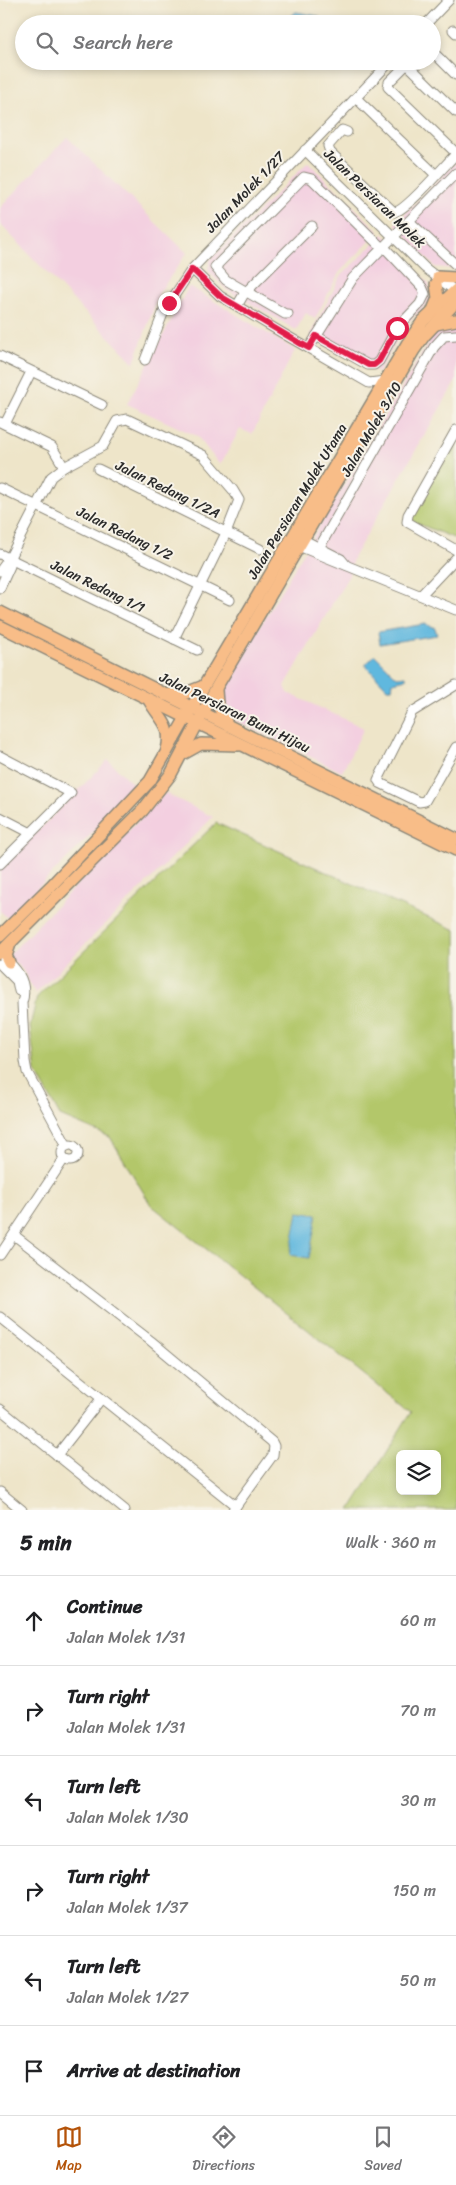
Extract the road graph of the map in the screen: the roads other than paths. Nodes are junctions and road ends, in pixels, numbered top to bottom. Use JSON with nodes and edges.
{"nodes":[{"id":1,"x":449,"y":0,"type":"edge"},
{"id":2,"x":435,"y":15,"type":"edge"},
{"id":3,"x":441,"y":60,"type":"edge"},
{"id":4,"x":383,"y":70,"type":"edge"},
{"id":5,"x":401,"y":70,"type":"edge"},
{"id":6,"x":415,"y":70,"type":"edge"},
{"id":7,"x":456,"y":75,"type":"edge"},
{"id":8,"x":356,"y":99,"type":"junction"},
{"id":9,"x":456,"y":112,"type":"edge"},
{"id":10,"x":347,"y":132,"type":"dead end"},
{"id":11,"x":305,"y":150,"type":"junction"},
{"id":12,"x":456,"y":153,"type":"edge"},
{"id":13,"x":456,"y":173,"type":"edge"},
{"id":14,"x":436,"y":176,"type":"junction"},
{"id":15,"x":271,"y":186,"type":"junction"},
{"id":16,"x":283,"y":198,"type":"junction"},
{"id":17,"x":356,"y":199,"type":"junction"},
{"id":18,"x":344,"y":211,"type":"junction"},
{"id":19,"x":409,"y":221,"type":"junction"},
{"id":20,"x":312,"y":226,"type":"dead end"},
{"id":21,"x":395,"y":236,"type":"junction"},
{"id":22,"x":383,"y":248,"type":"junction"},
{"id":23,"x":456,"y":265,"type":"edge"},
{"id":24,"x":192,"y":269,"type":"junction"},
{"id":25,"x":456,"y":278,"type":"edge"},
{"id":26,"x":437,"y":280,"type":"junction"},
{"id":27,"x":247,"y":292,"type":"junction"},
{"id":28,"x":454,"y":298,"type":"edge"},
{"id":29,"x":237,"y":306,"type":"junction"},
{"id":30,"x":433,"y":312,"type":"junction"},
{"id":31,"x":288,"y":314,"type":"dead end"},
{"id":32,"x":456,"y":320,"type":"edge"},
{"id":33,"x":434,"y":325,"type":"junction"},
{"id":34,"x":456,"y":335,"type":"edge"},
{"id":35,"x":316,"y":336,"type":"junction"},
{"id":36,"x":309,"y":348,"type":"junction"},
{"id":37,"x":0,"y":356,"type":"edge"},
{"id":38,"x":144,"y":360,"type":"dead end"},
{"id":39,"x":31,"y":372,"type":"junction"},
{"id":40,"x":385,"y":381,"type":"junction"},
{"id":41,"x":369,"y":383,"type":"junction"},
{"id":42,"x":375,"y":400,"type":"junction"},
{"id":43,"x":102,"y":405,"type":"dead end"},
{"id":44,"x":3,"y":423,"type":"edge"},
{"id":45,"x":456,"y":430,"type":"edge"},
{"id":46,"x":64,"y":467,"type":"junction"},
{"id":47,"x":98,"y":469,"type":"dead end"},
{"id":48,"x":0,"y":488,"type":"edge"},
{"id":49,"x":36,"y":505,"type":"junction"},
{"id":50,"x":226,"y":532,"type":"junction"},
{"id":51,"x":303,"y":544,"type":"junction"},
{"id":52,"x":319,"y":548,"type":"junction"},
{"id":53,"x":260,"y":549,"type":"dead end"},
{"id":54,"x":456,"y":550,"type":"edge"},
{"id":55,"x":0,"y":554,"type":"edge"},
{"id":56,"x":456,"y":558,"type":"edge"},
{"id":57,"x":9,"y":559,"type":"junction"},
{"id":58,"x":346,"y":565,"type":"junction"},
{"id":59,"x":0,"y":571,"type":"edge"},
{"id":60,"x":201,"y":585,"type":"junction"},
{"id":61,"x":0,"y":588,"type":"edge"},
{"id":62,"x":421,"y":595,"type":"junction"},
{"id":63,"x":230,"y":600,"type":"dead end"},
{"id":64,"x":456,"y":610,"type":"edge"},
{"id":65,"x":0,"y":612,"type":"edge"},
{"id":66,"x":0,"y":625,"type":"edge"},
{"id":67,"x":174,"y":639,"type":"junction"},
{"id":68,"x":197,"y":650,"type":"dead end"},
{"id":69,"x":456,"y":685,"type":"edge"},
{"id":70,"x":204,"y":686,"type":"junction"},
{"id":71,"x":216,"y":688,"type":"junction"},
{"id":72,"x":164,"y":694,"type":"junction"},
{"id":73,"x":148,"y":699,"type":"junction"},
{"id":74,"x":195,"y":715,"type":"junction"},
{"id":75,"x":229,"y":727,"type":"junction"},
{"id":76,"x":246,"y":745,"type":"junction"},
{"id":77,"x":456,"y":747,"type":"edge"},
{"id":78,"x":0,"y":756,"type":"edge"},
{"id":79,"x":166,"y":757,"type":"junction"},
{"id":80,"x":179,"y":757,"type":"junction"},
{"id":81,"x":392,"y":812,"type":"junction"},
{"id":82,"x":0,"y":817,"type":"edge"},
{"id":83,"x":31,"y":833,"type":"junction"},
{"id":84,"x":455,"y":844,"type":"edge"},
{"id":85,"x":0,"y":864,"type":"edge"},
{"id":86,"x":0,"y":936,"type":"edge"},
{"id":87,"x":2,"y":961,"type":"edge"},
{"id":88,"x":67,"y":1146,"type":"junction"},
{"id":89,"x":64,"y":1159,"type":"junction"},
{"id":90,"x":14,"y":1235,"type":"junction"},
{"id":91,"x":0,"y":1255,"type":"edge"},
{"id":92,"x":0,"y":1317,"type":"edge"},
{"id":93,"x":101,"y":1399,"type":"junction"},
{"id":94,"x":0,"y":1409,"type":"edge"},
{"id":95,"x":57,"y":1455,"type":"junction"},
{"id":96,"x":0,"y":1492,"type":"edge"},
{"id":97,"x":235,"y":1508,"type":"edge"},
{"id":98,"x":22,"y":1510,"type":"edge"},
{"id":99,"x":125,"y":1510,"type":"edge"}],
"edges":[{"from":1,"to":2,"type":"street"},
{"from":3,"to":7,"type":"street"},
{"from":4,"to":8,"type":"street","name":"Jalan Molek 1/27"},
{"from":5,"to":12,"type":"street"},
{"from":6,"to":9,"type":"street"},
{"from":8,"to":11,"type":"street","name":"Jalan Molek 1/27"},
{"from":8,"to":14,"type":"street"},
{"from":10,"to":14,"type":"street"},
{"from":11,"to":15,"type":"street","name":"Jalan Molek 1/27"},
{"from":11,"to":17,"type":"street","name":"Jalan Persiaran Molek"},
{"from":12,"to":14,"type":"street"},
{"from":13,"to":19,"type":"street"},
{"from":15,"to":16,"type":"street"},
{"from":15,"to":24,"type":"street","name":"Jalan Molek 1/27"},
{"from":16,"to":18,"type":"street"},
{"from":16,"to":27,"type":"street"},
{"from":17,"to":18,"type":"street"},
{"from":17,"to":21,"type":"street","name":"Jalan Persiaran Molek"},
{"from":18,"to":22,"type":"street"},
{"from":19,"to":21,"type":"street"},
{"from":19,"to":23,"type":"street"},
{"from":20,"to":27,"type":"street"},
{"from":21,"to":22,"type":"street"},
{"from":21,"to":26,"type":"street","name":"Jalan Persiaran Molek"},
{"from":22,"to":35,"type":"street"},
{"from":22,"to":35,"type":"street"},
{"from":24,"to":29,"type":"street"},
{"from":24,"to":38,"type":"street","name":"Jalan Molek 1/27"},
{"from":25,"to":26,"type":"main road"},
{"from":26,"to":28,"type":"street","name":"Jalan Persiaran Molek"},
{"from":26,"to":30,"type":"main road"},
{"from":27,"to":29,"type":"street"},
{"from":27,"to":31,"type":"street"},
{"from":28,"to":30,"type":"main road","name":"Jalan Persiaran Molek Utama"},
{"from":28,"to":33,"type":"main road","name":"Jalan Persiaran Molek Utama"},
{"from":29,"to":36,"type":"street"},
{"from":30,"to":40,"type":"main road","name":"Jalan Persiaran Molek Utama"},
{"from":32,"to":33,"type":"main road"},
{"from":33,"to":51,"type":"main road","name":"Jalan Persiaran Molek Utama"},
{"from":34,"to":52,"type":"street","name":"Jalan Molek 3/10"},
{"from":35,"to":36,"type":"street"},
{"from":36,"to":41,"type":"street"},
{"from":37,"to":39,"type":"street"},
{"from":39,"to":43,"type":"street"},
{"from":39,"to":44,"type":"street"},
{"from":40,"to":41,"type":"street"},
{"from":40,"to":42,"type":"main road","name":"Jalan Persiaran Molek Utama"},
{"from":41,"to":42,"type":"street"},
{"from":42,"to":70,"type":"main road","name":"Jalan Persiaran Molek Utama"},
{"from":44,"to":46,"type":"street"},
{"from":45,"to":54,"type":"street"},
{"from":46,"to":49,"type":"street"},
{"from":46,"to":50,"type":"street"},
{"from":47,"to":50,"type":"street","name":"Jalan Redang 1/2A"},
{"from":48,"to":49,"type":"street","name":"Jalan Redang 1/2"},
{"from":49,"to":57,"type":"street"},
{"from":49,"to":60,"type":"street","name":"Jalan Redang 1/2"},
{"from":50,"to":53,"type":"street"},
{"from":50,"to":60,"type":"street"},
{"from":51,"to":52,"type":"street"},
{"from":51,"to":58,"type":"street"},
{"from":51,"to":71,"type":"main road","name":"Jalan Persiaran Molek Utama"},
{"from":52,"to":58,"type":"street"},
{"from":55,"to":57,"type":"street","name":"Jalan Redang 1/1"},
{"from":56,"to":62,"type":"street"},
{"from":57,"to":59,"type":"street"},
{"from":57,"to":61,"type":"street"},
{"from":57,"to":67,"type":"street","name":"Jalan Redang 1/1"},
{"from":58,"to":62,"type":"street"},
{"from":60,"to":63,"type":"street"},
{"from":60,"to":67,"type":"street"},
{"from":62,"to":64,"type":"street"},
{"from":65,"to":72,"type":"main road","name":"Jalan Persiaran Bumi Hijau"},
{"from":66,"to":73,"type":"main road","name":"Jalan Persiaran Bumi Hijau"},
{"from":67,"to":68,"type":"street","name":"Jalan Redang 1/1"},
{"from":69,"to":77,"type":"street"},
{"from":70,"to":72,"type":"main road"},
{"from":70,"to":74,"type":"main road","name":"Jalan Persiaran Molek Utama"},
{"from":71,"to":74,"type":"main road","name":"Jalan Persiaran Molek Utama"},
{"from":71,"to":75,"type":"main road"},
{"from":72,"to":74,"type":"main road","name":"Jalan Persiaran Bumi Hijau"},
{"from":73,"to":74,"type":"main road","name":"Jalan Persiaran Bumi Hijau"},
{"from":73,"to":79,"type":"main road"},
{"from":74,"to":75,"type":"main road","name":"Jalan Persiaran Bumi Hijau"},
{"from":74,"to":76,"type":"main road","name":"Jalan Persiaran Bumi Hijau"},
{"from":74,"to":79,"type":"main road"},
{"from":74,"to":80,"type":"main road"},
{"from":75,"to":81,"type":"main road","name":"Jalan Persiaran Bumi Hijau"},
{"from":76,"to":80,"type":"main road"},
{"from":76,"to":81,"type":"main road","name":"Jalan Persiaran Bumi Hijau"},
{"from":78,"to":83,"type":"street"},
{"from":79,"to":86,"type":"main road"},
{"from":80,"to":87,"type":"main road"},
{"from":81,"to":84,"type":"main road","name":"Jalan Persiaran Bumi Hijau"},
{"from":82,"to":83,"type":"street"},
{"from":83,"to":85,"type":"street"},
{"from":87,"to":88,"type":"street"},
{"from":88,"to":89,"type":"street"},
{"from":88,"to":89,"type":"street"},
{"from":89,"to":90,"type":"street"},
{"from":90,"to":91,"type":"street"},
{"from":90,"to":97,"type":"street"},
{"from":92,"to":93,"type":"street"},
{"from":93,"to":95,"type":"street"},
{"from":93,"to":97,"type":"street"},
{"from":94,"to":95,"type":"street"},
{"from":95,"to":99,"type":"street"},
{"from":96,"to":98,"type":"street"}]}
